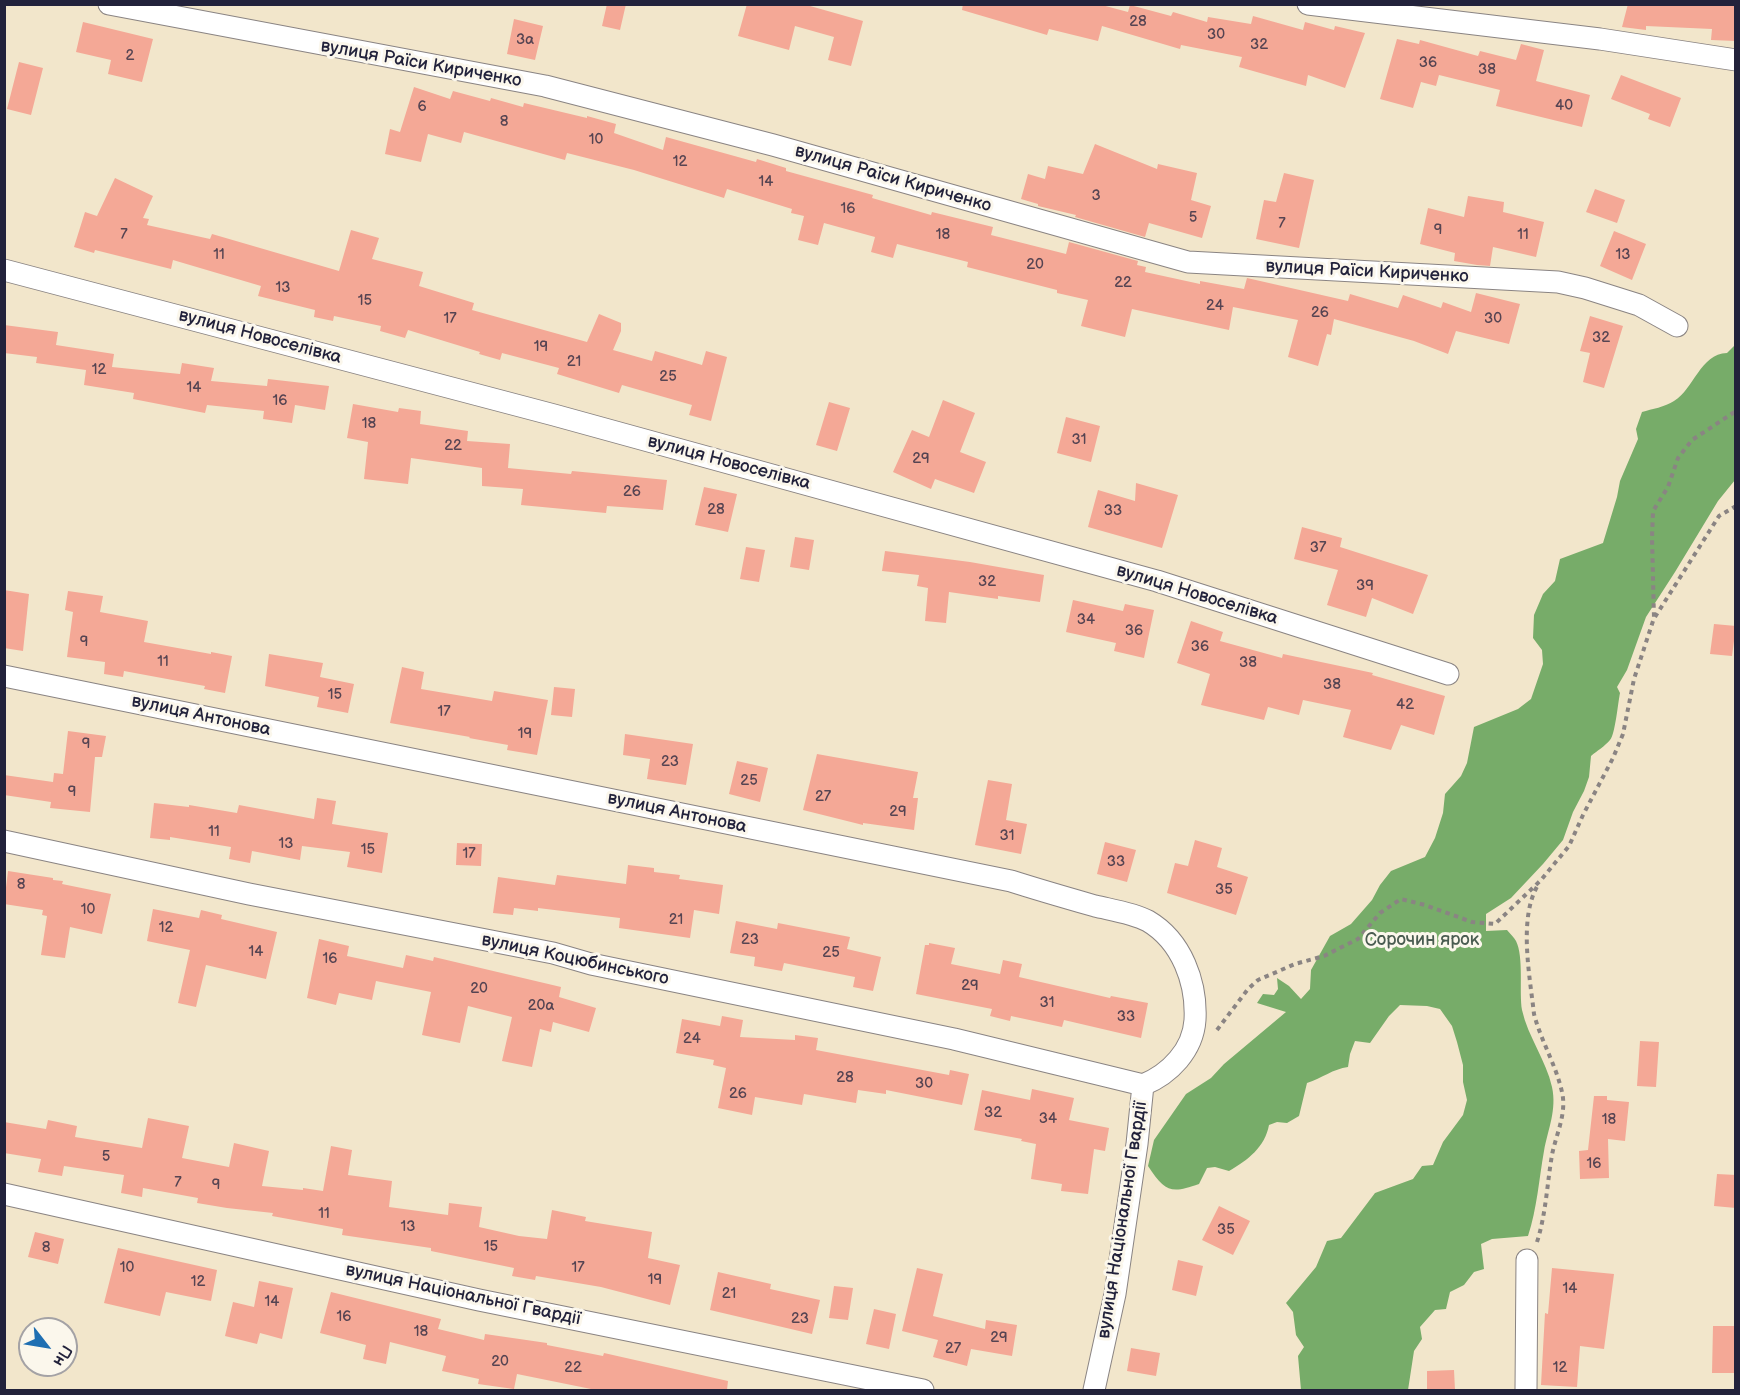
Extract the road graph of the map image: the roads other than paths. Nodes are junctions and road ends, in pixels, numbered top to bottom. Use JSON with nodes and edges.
{"nodes":[{"id":1,"x":109,"y":4,"type":"edge"},
{"id":2,"x":1308,"y":4,"type":"edge"},
{"id":3,"x":1335,"y":6,"type":"edge"},
{"id":4,"x":1736,"y":60,"type":"edge"},
{"id":5,"x":4,"y":270,"type":"edge"},
{"id":6,"x":1677,"y":326,"type":"dead end"},
{"id":7,"x":1448,"y":674,"type":"dead end"},
{"id":8,"x":4,"y":676,"type":"edge"},
{"id":9,"x":4,"y":841,"type":"edge"},
{"id":10,"x":1143,"y":1085,"type":"junction"},
{"id":11,"x":4,"y":1194,"type":"edge"},
{"id":12,"x":1527,"y":1260,"type":"road end"},
{"id":13,"x":923,"y":1390,"type":"edge"},
{"id":14,"x":1094,"y":1390,"type":"edge"},
{"id":15,"x":1526,"y":1390,"type":"edge"}],
"edges":[{"from":1,"to":6,"type":"street","name":"вулиця Раїси Кириченко"},
{"from":2,"to":3,"type":"street"},
{"from":3,"to":4,"type":"street"},
{"from":5,"to":7,"type":"street","name":"вулиця Новоселівка"},
{"from":8,"to":10,"type":"street","name":"вулиця Антонова"},
{"from":9,"to":10,"type":"street","name":"вулиця Коцюбинського"},
{"from":10,"to":14,"type":"street","name":"вулиця Національної Гвардії"},
{"from":11,"to":13,"type":"street","name":"вулиця Національної Гвардії"},
{"from":12,"to":15,"type":"street"}]}
